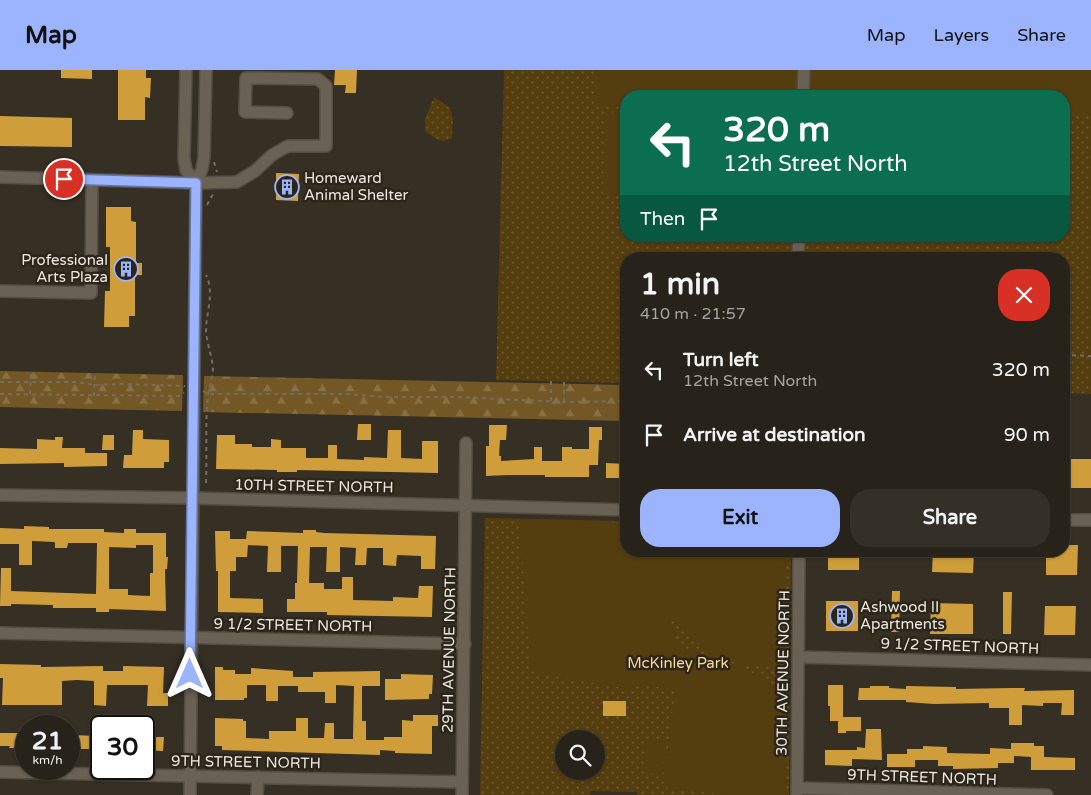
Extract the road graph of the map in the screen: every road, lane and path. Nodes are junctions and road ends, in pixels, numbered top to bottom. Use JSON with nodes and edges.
{"nodes":[{"id":1,"x":186,"y":70,"type":"edge"},
{"id":2,"x":206,"y":70,"type":"edge"},
{"id":3,"x":804,"y":70,"type":"edge"},
{"id":4,"x":803,"y":90,"type":"edge"},
{"id":5,"x":287,"y":112,"type":"dead end"},
{"id":6,"x":213,"y":160,"type":"dead end"},
{"id":7,"x":0,"y":177,"type":"edge"},
{"id":8,"x":92,"y":180,"type":"junction"},
{"id":9,"x":196,"y":183,"type":"junction"},
{"id":10,"x":215,"y":183,"type":"junction"},
{"id":11,"x":205,"y":207,"type":"dead end"},
{"id":12,"x":205,"y":272,"type":"dead end"},
{"id":13,"x":0,"y":291,"type":"edge"},
{"id":14,"x":1070,"y":355,"type":"edge"},
{"id":15,"x":1091,"y":356,"type":"edge"},
{"id":16,"x":30,"y":372,"type":"dead end"},
{"id":17,"x":95,"y":374,"type":"dead end"},
{"id":18,"x":551,"y":381,"type":"dead end"},
{"id":19,"x":564,"y":381,"type":"dead end"},
{"id":20,"x":0,"y":382,"type":"edge"},
{"id":21,"x":30,"y":383,"type":"junction"},
{"id":22,"x":95,"y":385,"type":"junction"},
{"id":23,"x":194,"y":386,"type":"junction"},
{"id":24,"x":0,"y":394,"type":"edge"},
{"id":25,"x":30,"y":394,"type":"junction"},
{"id":26,"x":208,"y":394,"type":"junction"},
{"id":27,"x":94,"y":396,"type":"junction"},
{"id":28,"x":620,"y":401,"type":"edge"},
{"id":29,"x":551,"y":402,"type":"junction"},
{"id":30,"x":564,"y":402,"type":"junction"},
{"id":31,"x":466,"y":443,"type":"dead end"},
{"id":32,"x":206,"y":483,"type":"dead end"},
{"id":33,"x":0,"y":495,"type":"edge"},
{"id":34,"x":192,"y":498,"type":"junction"},
{"id":35,"x":466,"y":504,"type":"junction"},
{"id":36,"x":620,"y":510,"type":"edge"},
{"id":37,"x":1070,"y":520,"type":"edge"},
{"id":38,"x":1091,"y":520,"type":"edge"},
{"id":39,"x":800,"y":557,"type":"edge"},
{"id":40,"x":0,"y":633,"type":"edge"},
{"id":41,"x":190,"y":638,"type":"junction"},
{"id":42,"x":465,"y":644,"type":"junction"},
{"id":43,"x":798,"y":656,"type":"junction"},
{"id":44,"x":1091,"y":665,"type":"edge"},
{"id":45,"x":0,"y":772,"type":"edge"},
{"id":46,"x":190,"y":775,"type":"junction"},
{"id":47,"x":258,"y":777,"type":"junction"},
{"id":48,"x":462,"y":782,"type":"junction"},
{"id":49,"x":797,"y":792,"type":"edge"},
{"id":50,"x":190,"y":795,"type":"edge"},
{"id":51,"x":258,"y":795,"type":"edge"},
{"id":52,"x":462,"y":795,"type":"edge"},
{"id":53,"x":1047,"y":795,"type":"edge"}],
"edges":[{"from":1,"to":9,"type":"street"},
{"from":2,"to":9,"type":"street"},
{"from":3,"to":4,"type":"street"},
{"from":5,"to":10,"type":"street"},
{"from":6,"to":10,"type":"path"},
{"from":7,"to":8,"type":"street"},
{"from":8,"to":9,"type":"street"},
{"from":8,"to":13,"type":"street"},
{"from":9,"to":10,"type":"street"},
{"from":9,"to":23,"type":"street"},
{"from":10,"to":11,"type":"path"},
{"from":12,"to":26,"type":"path"},
{"from":14,"to":15,"type":"path"},
{"from":16,"to":21,"type":"path"},
{"from":17,"to":22,"type":"path"},
{"from":18,"to":29,"type":"path"},
{"from":19,"to":30,"type":"path"},
{"from":20,"to":21,"type":"path"},
{"from":21,"to":22,"type":"path"},
{"from":21,"to":25,"type":"path"},
{"from":22,"to":23,"type":"path"},
{"from":22,"to":27,"type":"path"},
{"from":23,"to":26,"type":"path"},
{"from":23,"to":27,"type":"path"},
{"from":23,"to":34,"type":"street"},
{"from":24,"to":25,"type":"path"},
{"from":25,"to":27,"type":"path"},
{"from":26,"to":29,"type":"path"},
{"from":26,"to":32,"type":"path"},
{"from":28,"to":30,"type":"path"},
{"from":29,"to":30,"type":"path"},
{"from":31,"to":35,"type":"street","name":"29TH AVENUE NORTH"},
{"from":33,"to":34,"type":"street","name":"10TH STREET NORTH"},
{"from":34,"to":35,"type":"street","name":"10TH STREET NORTH"},
{"from":34,"to":41,"type":"street"},
{"from":35,"to":36,"type":"street","name":"10TH STREET NORTH"},
{"from":35,"to":42,"type":"street","name":"29TH AVENUE NORTH"},
{"from":37,"to":38,"type":"street"},
{"from":39,"to":43,"type":"street","name":"30TH AVENUE NORTH"},
{"from":40,"to":41,"type":"street","name":"9 1/2 STREET NORTH"},
{"from":41,"to":42,"type":"street","name":"9 1/2 STREET NORTH"},
{"from":41,"to":46,"type":"street"},
{"from":42,"to":48,"type":"street","name":"29TH AVENUE NORTH"},
{"from":43,"to":44,"type":"street","name":"9 1/2 STREET NORTH"},
{"from":43,"to":49,"type":"street","name":"30TH AVENUE NORTH"},
{"from":45,"to":46,"type":"street","name":"9TH STREET NORTH"},
{"from":46,"to":47,"type":"street","name":"9TH STREET NORTH"},
{"from":46,"to":50,"type":"street"},
{"from":47,"to":48,"type":"street","name":"9TH STREET NORTH"},
{"from":47,"to":51,"type":"street"},
{"from":48,"to":52,"type":"street","name":"29TH AVENUE NORTH"},
{"from":49,"to":53,"type":"street","name":"9TH STREET NORTH"}]}
